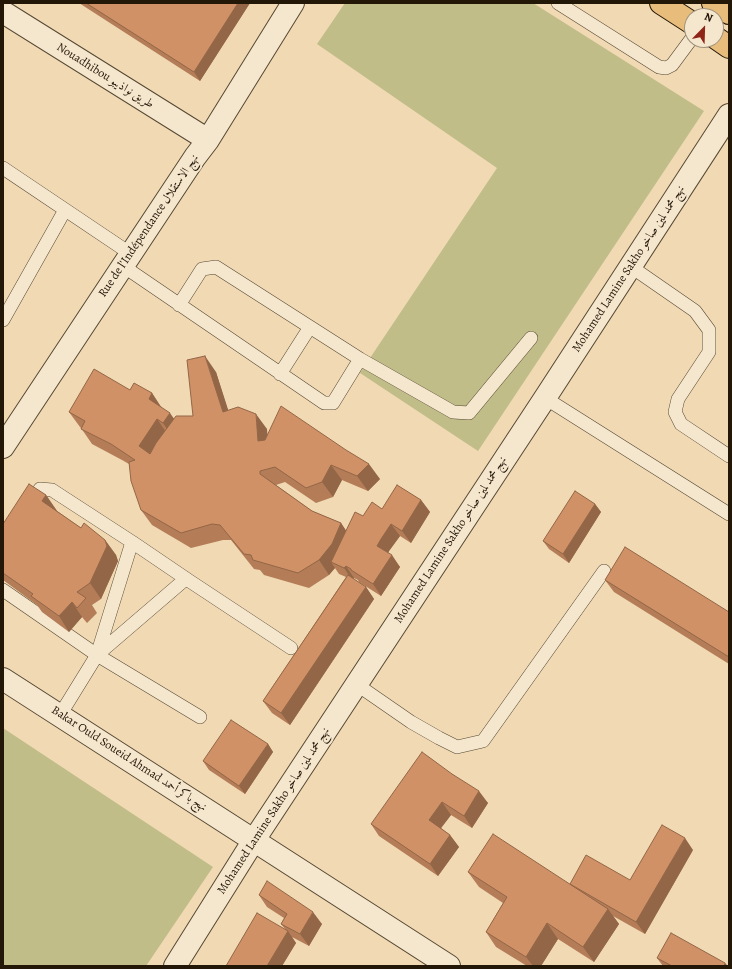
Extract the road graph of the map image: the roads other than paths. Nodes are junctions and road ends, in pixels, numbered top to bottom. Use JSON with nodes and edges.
{"nodes":[{"id":1,"x":293,"y":3,"type":"edge"},
{"id":2,"x":558,"y":3,"type":"edge"},
{"id":3,"x":661,"y":3,"type":"edge"},
{"id":4,"x":3,"y":12,"type":"edge"},
{"id":5,"x":684,"y":18,"type":"edge"},
{"id":6,"x":685,"y":48,"type":"edge"},
{"id":7,"x":729,"y":115,"type":"edge"},
{"id":8,"x":208,"y":140,"type":"junction"},
{"id":9,"x":3,"y":168,"type":"edge"},
{"id":10,"x":65,"y":210,"type":"junction"},
{"id":11,"x":127,"y":260,"type":"junction"},
{"id":12,"x":630,"y":266,"type":"junction"},
{"id":13,"x":179,"y":304,"type":"junction"},
{"id":14,"x":3,"y":320,"type":"edge"},
{"id":15,"x":310,"y":327,"type":"junction"},
{"id":16,"x":531,"y":338,"type":"dead end"},
{"id":17,"x":360,"y":359,"type":"junction"},
{"id":18,"x":280,"y":374,"type":"junction"},
{"id":19,"x":545,"y":398,"type":"junction"},
{"id":20,"x":3,"y":447,"type":"edge"},
{"id":21,"x":729,"y":456,"type":"edge"},
{"id":22,"x":24,"y":514,"type":"edge"},
{"id":23,"x":729,"y":514,"type":"edge"},
{"id":24,"x":132,"y":542,"type":"junction"},
{"id":25,"x":604,"y":571,"type":"dead end"},
{"id":26,"x":188,"y":580,"type":"junction"},
{"id":27,"x":3,"y":590,"type":"edge"},
{"id":28,"x":291,"y":648,"type":"dead end"},
{"id":29,"x":97,"y":655,"type":"junction"},
{"id":30,"x":3,"y":679,"type":"edge"},
{"id":31,"x":356,"y":684,"type":"junction"},
{"id":32,"x":60,"y":715,"type":"junction"},
{"id":33,"x":200,"y":717,"type":"dead end"},
{"id":34,"x":254,"y":840,"type":"junction"},
{"id":35,"x":175,"y":966,"type":"edge"},
{"id":36,"x":449,"y":966,"type":"edge"}],
"edges":[{"from":1,"to":8,"type":"street","name":"Rue de l'Indépendance نهج الاستقلال"},
{"from":2,"to":6,"type":"lane"},
{"from":3,"to":5,"type":"highway"},
{"from":4,"to":8,"type":"street","name":"Nouadhibou طريق نواذيبو"},
{"from":7,"to":12,"type":"street","name":"Mohamed Lamine Sakho نهج محمد لمين صاخو"},
{"from":8,"to":11,"type":"street","name":"Rue de l'Indépendance نهج الاستقلال"},
{"from":9,"to":10,"type":"lane"},
{"from":10,"to":11,"type":"lane"},
{"from":10,"to":14,"type":"lane"},
{"from":11,"to":13,"type":"lane"},
{"from":11,"to":20,"type":"street","name":"Rue de l'Indépendance نهج الاستقلال"},
{"from":12,"to":19,"type":"street","name":"Mohamed Lamine Sakho نهج محمد لمين صاخو"},
{"from":12,"to":21,"type":"lane"},
{"from":13,"to":15,"type":"lane"},
{"from":13,"to":18,"type":"lane"},
{"from":15,"to":17,"type":"lane"},
{"from":15,"to":18,"type":"lane"},
{"from":16,"to":17,"type":"lane"},
{"from":17,"to":18,"type":"lane"},
{"from":19,"to":23,"type":"lane"},
{"from":19,"to":31,"type":"street","name":"Mohamed Lamine Sakho نهج محمد لمين صاخو"},
{"from":22,"to":24,"type":"lane"},
{"from":24,"to":26,"type":"lane"},
{"from":24,"to":29,"type":"lane"},
{"from":25,"to":31,"type":"lane"},
{"from":26,"to":28,"type":"lane"},
{"from":26,"to":29,"type":"lane"},
{"from":27,"to":29,"type":"lane"},
{"from":29,"to":32,"type":"lane"},
{"from":29,"to":33,"type":"lane"},
{"from":30,"to":32,"type":"street","name":"Bakar Ould Soueid Ahmad نهج باكر أحمد"},
{"from":31,"to":34,"type":"street","name":"Mohamed Lamine Sakho نهج محمد لمين صاخو"},
{"from":32,"to":34,"type":"street","name":"Bakar Ould Soueid Ahmad نهج باكر أحمد"},
{"from":34,"to":35,"type":"street","name":"Mohamed Lamine Sakho نهج محمد لمين صاخو"},
{"from":34,"to":36,"type":"street","name":"Bakar Ould Soueid Ahmad نهج باكر أحمد"}]}
